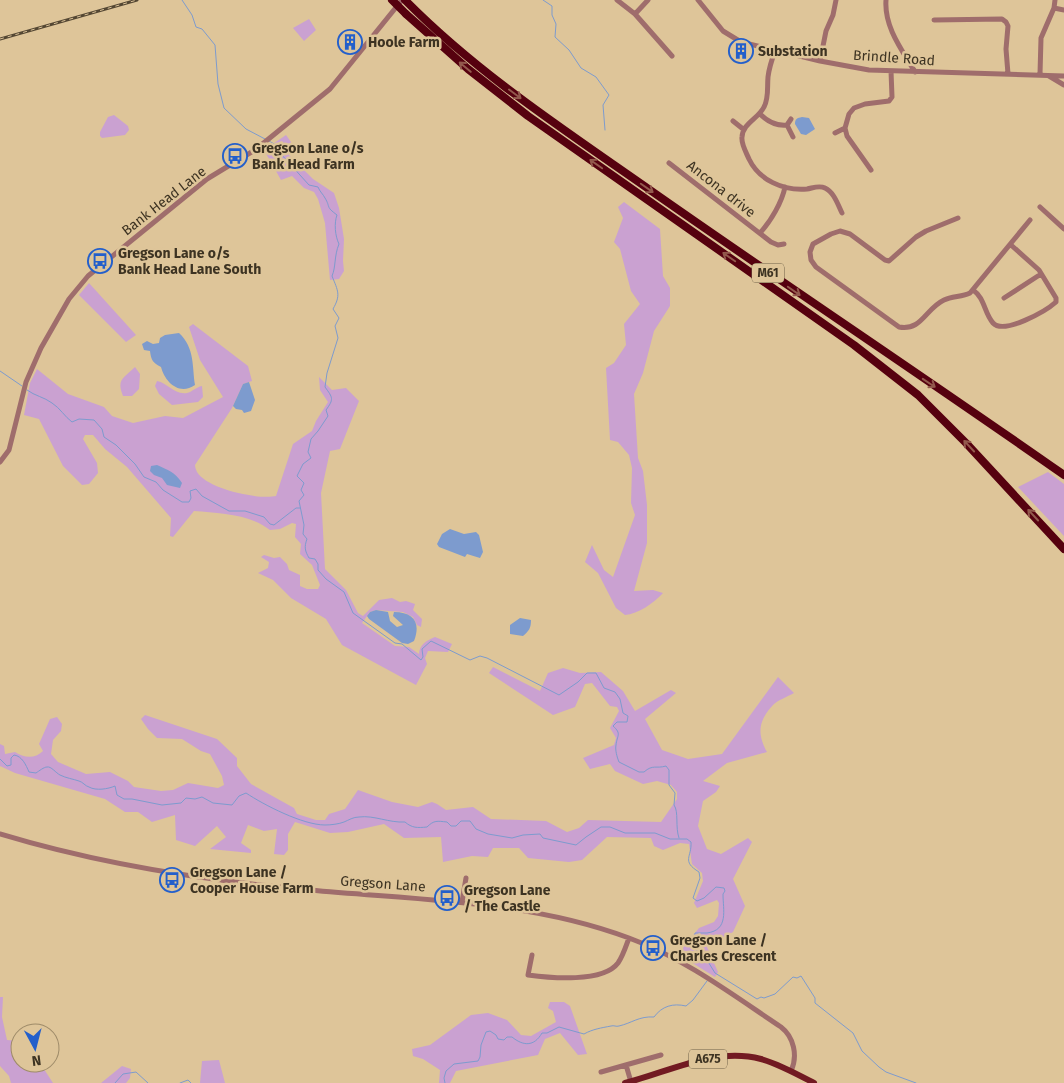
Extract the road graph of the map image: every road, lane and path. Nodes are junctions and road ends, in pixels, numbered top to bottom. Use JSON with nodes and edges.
{"nodes":[{"id":1,"x":392,"y":0,"type":"edge"},
{"id":2,"x":404,"y":0,"type":"edge"},
{"id":3,"x":617,"y":0,"type":"edge"},
{"id":4,"x":648,"y":0,"type":"edge"},
{"id":5,"x":698,"y":0,"type":"edge"},
{"id":6,"x":836,"y":0,"type":"edge"},
{"id":7,"x":886,"y":0,"type":"edge"},
{"id":8,"x":1055,"y":0,"type":"edge"},
{"id":9,"x":1054,"y":8,"type":"junction"},
{"id":10,"x":1064,"y":10,"type":"edge"},
{"id":11,"x":635,"y":14,"type":"junction"},
{"id":12,"x":934,"y":20,"type":"dead end"},
{"id":13,"x":775,"y":51,"type":"junction"},
{"id":14,"x":672,"y":56,"type":"dead end"},
{"id":15,"x":820,"y":61,"type":"junction"},
{"id":16,"x":891,"y":71,"type":"junction"},
{"id":17,"x":915,"y":72,"type":"junction"},
{"id":18,"x":1008,"y":74,"type":"junction"},
{"id":19,"x":1040,"y":74,"type":"junction"},
{"id":20,"x":1048,"y":76,"type":"junction"},
{"id":21,"x":1064,"y":76,"type":"edge"},
{"id":22,"x":1064,"y":85,"type":"edge"},
{"id":23,"x":760,"y":114,"type":"junction"},
{"id":24,"x":733,"y":120,"type":"dead end"},
{"id":25,"x":791,"y":120,"type":"dead end"},
{"id":26,"x":787,"y":125,"type":"junction"},
{"id":27,"x":844,"y":128,"type":"junction"},
{"id":28,"x":743,"y":129,"type":"junction"},
{"id":29,"x":835,"y":132,"type":"dead end"},
{"id":30,"x":793,"y":137,"type":"dead end"},
{"id":31,"x":669,"y":163,"type":"dead end"},
{"id":32,"x":871,"y":170,"type":"dead end"},
{"id":33,"x":785,"y":187,"type":"junction"},
{"id":34,"x":1040,"y":208,"type":"dead end"},
{"id":35,"x":842,"y":213,"type":"dead end"},
{"id":36,"x":958,"y":218,"type":"dead end"},
{"id":37,"x":1030,"y":220,"type":"dead end"},
{"id":38,"x":1064,"y":229,"type":"edge"},
{"id":39,"x":760,"y":233,"type":"junction"},
{"id":40,"x":784,"y":244,"type":"dead end"},
{"id":41,"x":1011,"y":245,"type":"junction"},
{"id":42,"x":1041,"y":274,"type":"junction"},
{"id":43,"x":973,"y":290,"type":"junction"},
{"id":44,"x":1004,"y":298,"type":"dead end"},
{"id":45,"x":0,"y":462,"type":"edge"},
{"id":46,"x":1064,"y":476,"type":"edge"},
{"id":47,"x":1064,"y":549,"type":"edge"},
{"id":48,"x":0,"y":834,"type":"edge"},
{"id":49,"x":466,"y":878,"type":"dead end"},
{"id":50,"x":462,"y":902,"type":"junction"},
{"id":51,"x":629,"y":938,"type":"junction"},
{"id":52,"x":532,"y":955,"type":"dead end"},
{"id":53,"x":661,"y":1055,"type":"dead end"},
{"id":54,"x":626,"y":1065,"type":"junction"},
{"id":55,"x":791,"y":1071,"type":"junction"},
{"id":56,"x":601,"y":1072,"type":"dead end"},
{"id":57,"x":628,"y":1082,"type":"edge"},
{"id":58,"x":814,"y":1083,"type":"edge"}],
"edges":[{"from":47,"to":1,"type":"highway","number":"M61","one_way":true,"bridge":true},
{"from":2,"to":45,"type":"street","name":"Bank Head Lane"},
{"from":2,"to":46,"type":"highway","number":"M61","one_way":true},
{"from":3,"to":11,"type":"street"},
{"from":4,"to":11,"type":"street"},
{"from":5,"to":13,"type":"street","name":"Brindle Road"},
{"from":6,"to":15,"type":"street"},
{"from":7,"to":17,"type":"street"},
{"from":8,"to":9,"type":"street"},
{"from":9,"to":10,"type":"street"},
{"from":9,"to":19,"type":"street"},
{"from":11,"to":14,"type":"street"},
{"from":12,"to":18,"type":"street"},
{"from":13,"to":15,"type":"street","name":"Brindle Road"},
{"from":13,"to":23,"type":"street"},
{"from":15,"to":16,"type":"street","name":"Brindle Road"},
{"from":16,"to":17,"type":"street","name":"Brindle Road"},
{"from":16,"to":27,"type":"street"},
{"from":17,"to":18,"type":"street","name":"Brindle Road"},
{"from":18,"to":19,"type":"street","name":"Brindle Road"},
{"from":19,"to":20,"type":"street","name":"Brindle Road"},
{"from":20,"to":21,"type":"street","name":"Brindle Road"},
{"from":20,"to":22,"type":"street","name":"Brindle Road"},
{"from":23,"to":26,"type":"street"},
{"from":23,"to":28,"type":"street"},
{"from":24,"to":28,"type":"street"},
{"from":25,"to":26,"type":"street"},
{"from":26,"to":30,"type":"street"},
{"from":27,"to":29,"type":"street"},
{"from":27,"to":32,"type":"street"},
{"from":28,"to":33,"type":"street"},
{"from":31,"to":39,"type":"street","name":"Ancona drive"},
{"from":33,"to":35,"type":"street"},
{"from":33,"to":39,"type":"street","name":"Ancona drive"},
{"from":34,"to":38,"type":"street"},
{"from":36,"to":43,"type":"street"},
{"from":37,"to":41,"type":"street"},
{"from":39,"to":40,"type":"street","name":"Ancona drive"},
{"from":41,"to":42,"type":"street"},
{"from":41,"to":43,"type":"street"},
{"from":42,"to":43,"type":"street"},
{"from":42,"to":44,"type":"street"},
{"from":48,"to":50,"type":"street","name":"Gregson Lane"},
{"from":49,"to":50,"type":"street"},
{"from":50,"to":51,"type":"street","name":"Gregson Lane"},
{"from":51,"to":52,"type":"street"},
{"from":51,"to":55,"type":"street","name":"Gregson Lane"},
{"from":53,"to":54,"type":"street"},
{"from":54,"to":56,"type":"street"},
{"from":54,"to":57,"type":"street"},
{"from":55,"to":57,"type":"main road","number":"A675"},
{"from":55,"to":58,"type":"main road","number":"A675"}]}
